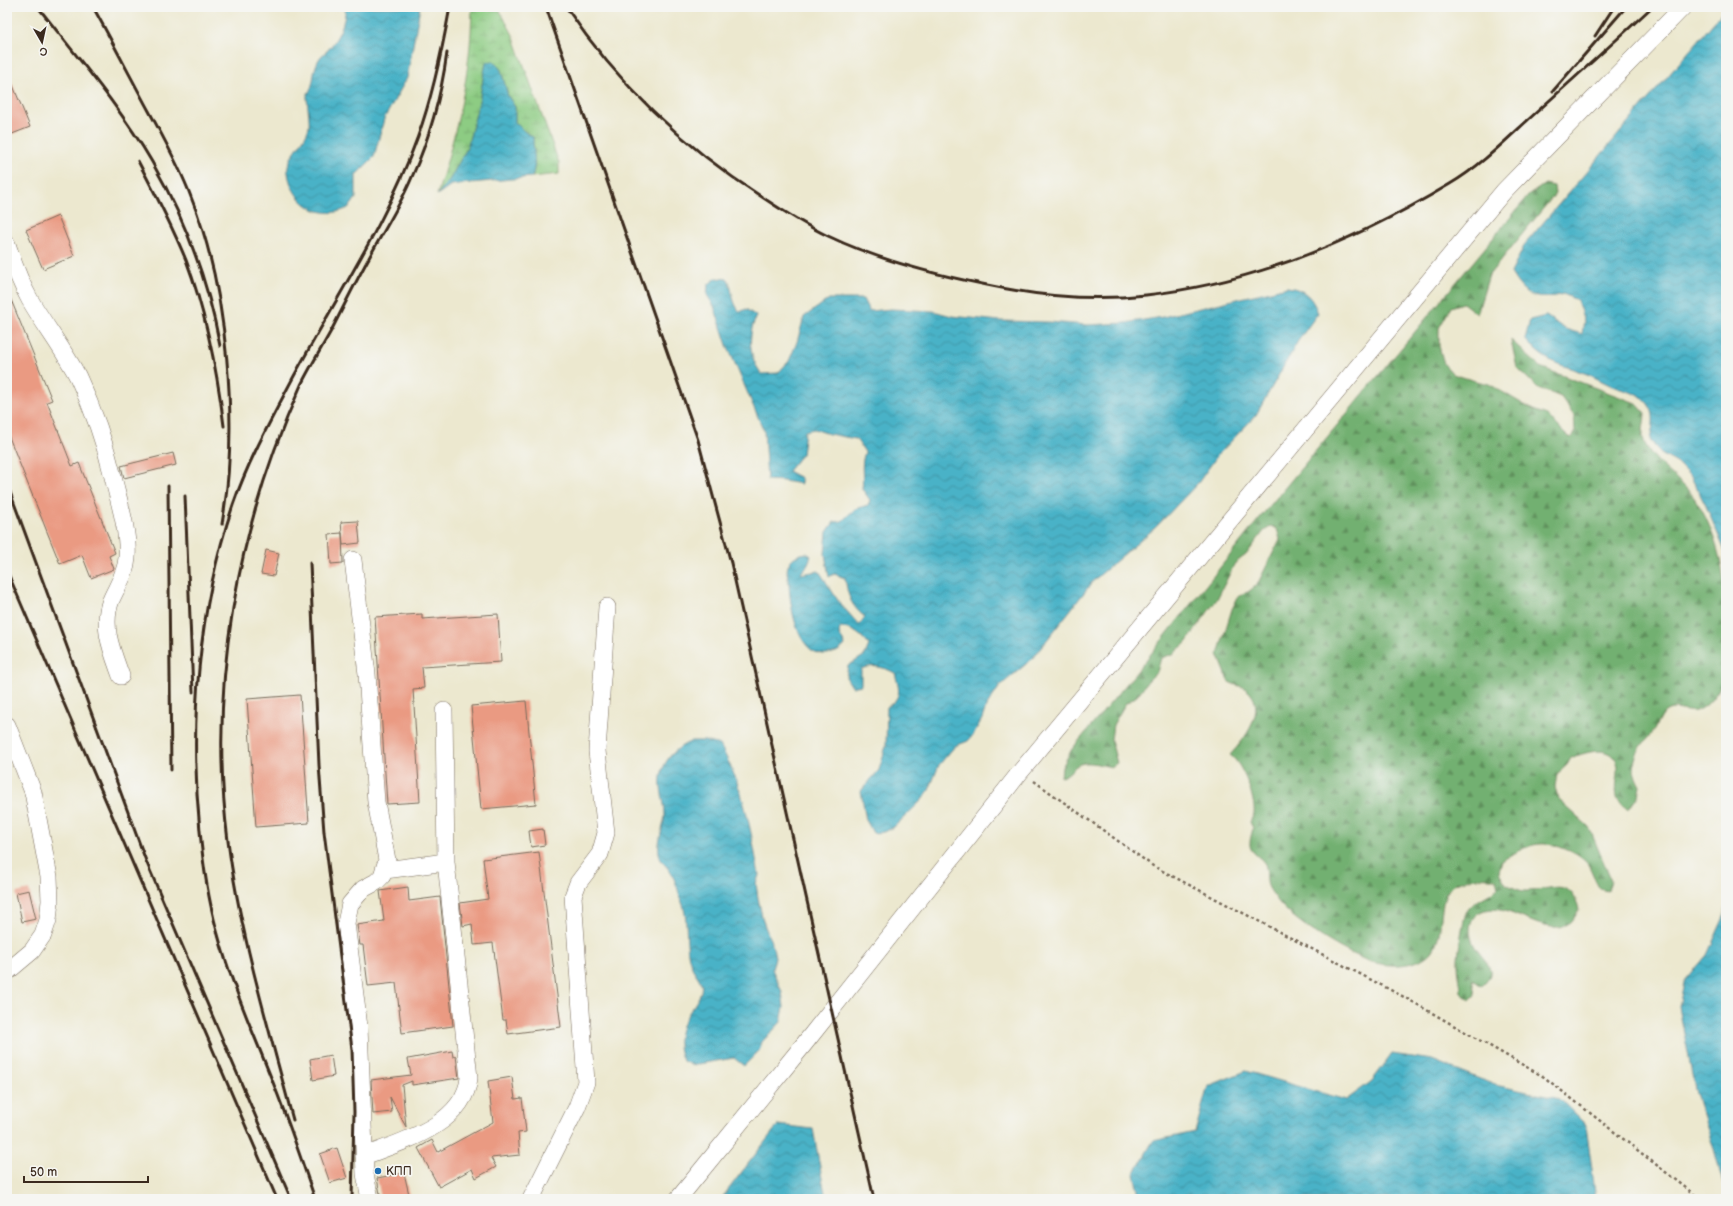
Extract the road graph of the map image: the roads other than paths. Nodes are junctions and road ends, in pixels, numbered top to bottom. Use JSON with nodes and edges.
{"nodes":[{"id":1,"x":1683,"y":7,"type":"edge"},
{"id":2,"x":7,"y":244,"type":"edge"},
{"id":3,"x":353,"y":560,"type":"dead end"},
{"id":4,"x":607,"y":607,"type":"dead end"},
{"id":5,"x":121,"y":676,"type":"dead end"},
{"id":6,"x":444,"y":711,"type":"dead end"},
{"id":7,"x":7,"y":725,"type":"edge"},
{"id":8,"x":446,"y":862,"type":"junction"},
{"id":9,"x":385,"y":870,"type":"junction"},
{"id":10,"x":7,"y":972,"type":"edge"},
{"id":11,"x":364,"y":1156,"type":"junction"},
{"id":12,"x":370,"y":1199,"type":"edge"},
{"id":13,"x":531,"y":1199,"type":"edge"},
{"id":14,"x":678,"y":1199,"type":"edge"}],
"edges":[{"from":1,"to":14,"type":"street"},
{"from":2,"to":5,"type":"street"},
{"from":3,"to":9,"type":"street"},
{"from":4,"to":13,"type":"street"},
{"from":6,"to":8,"type":"street"},
{"from":7,"to":10,"type":"street"},
{"from":8,"to":9,"type":"street"},
{"from":8,"to":11,"type":"street"},
{"from":9,"to":11,"type":"street"},
{"from":11,"to":12,"type":"street"}]}
